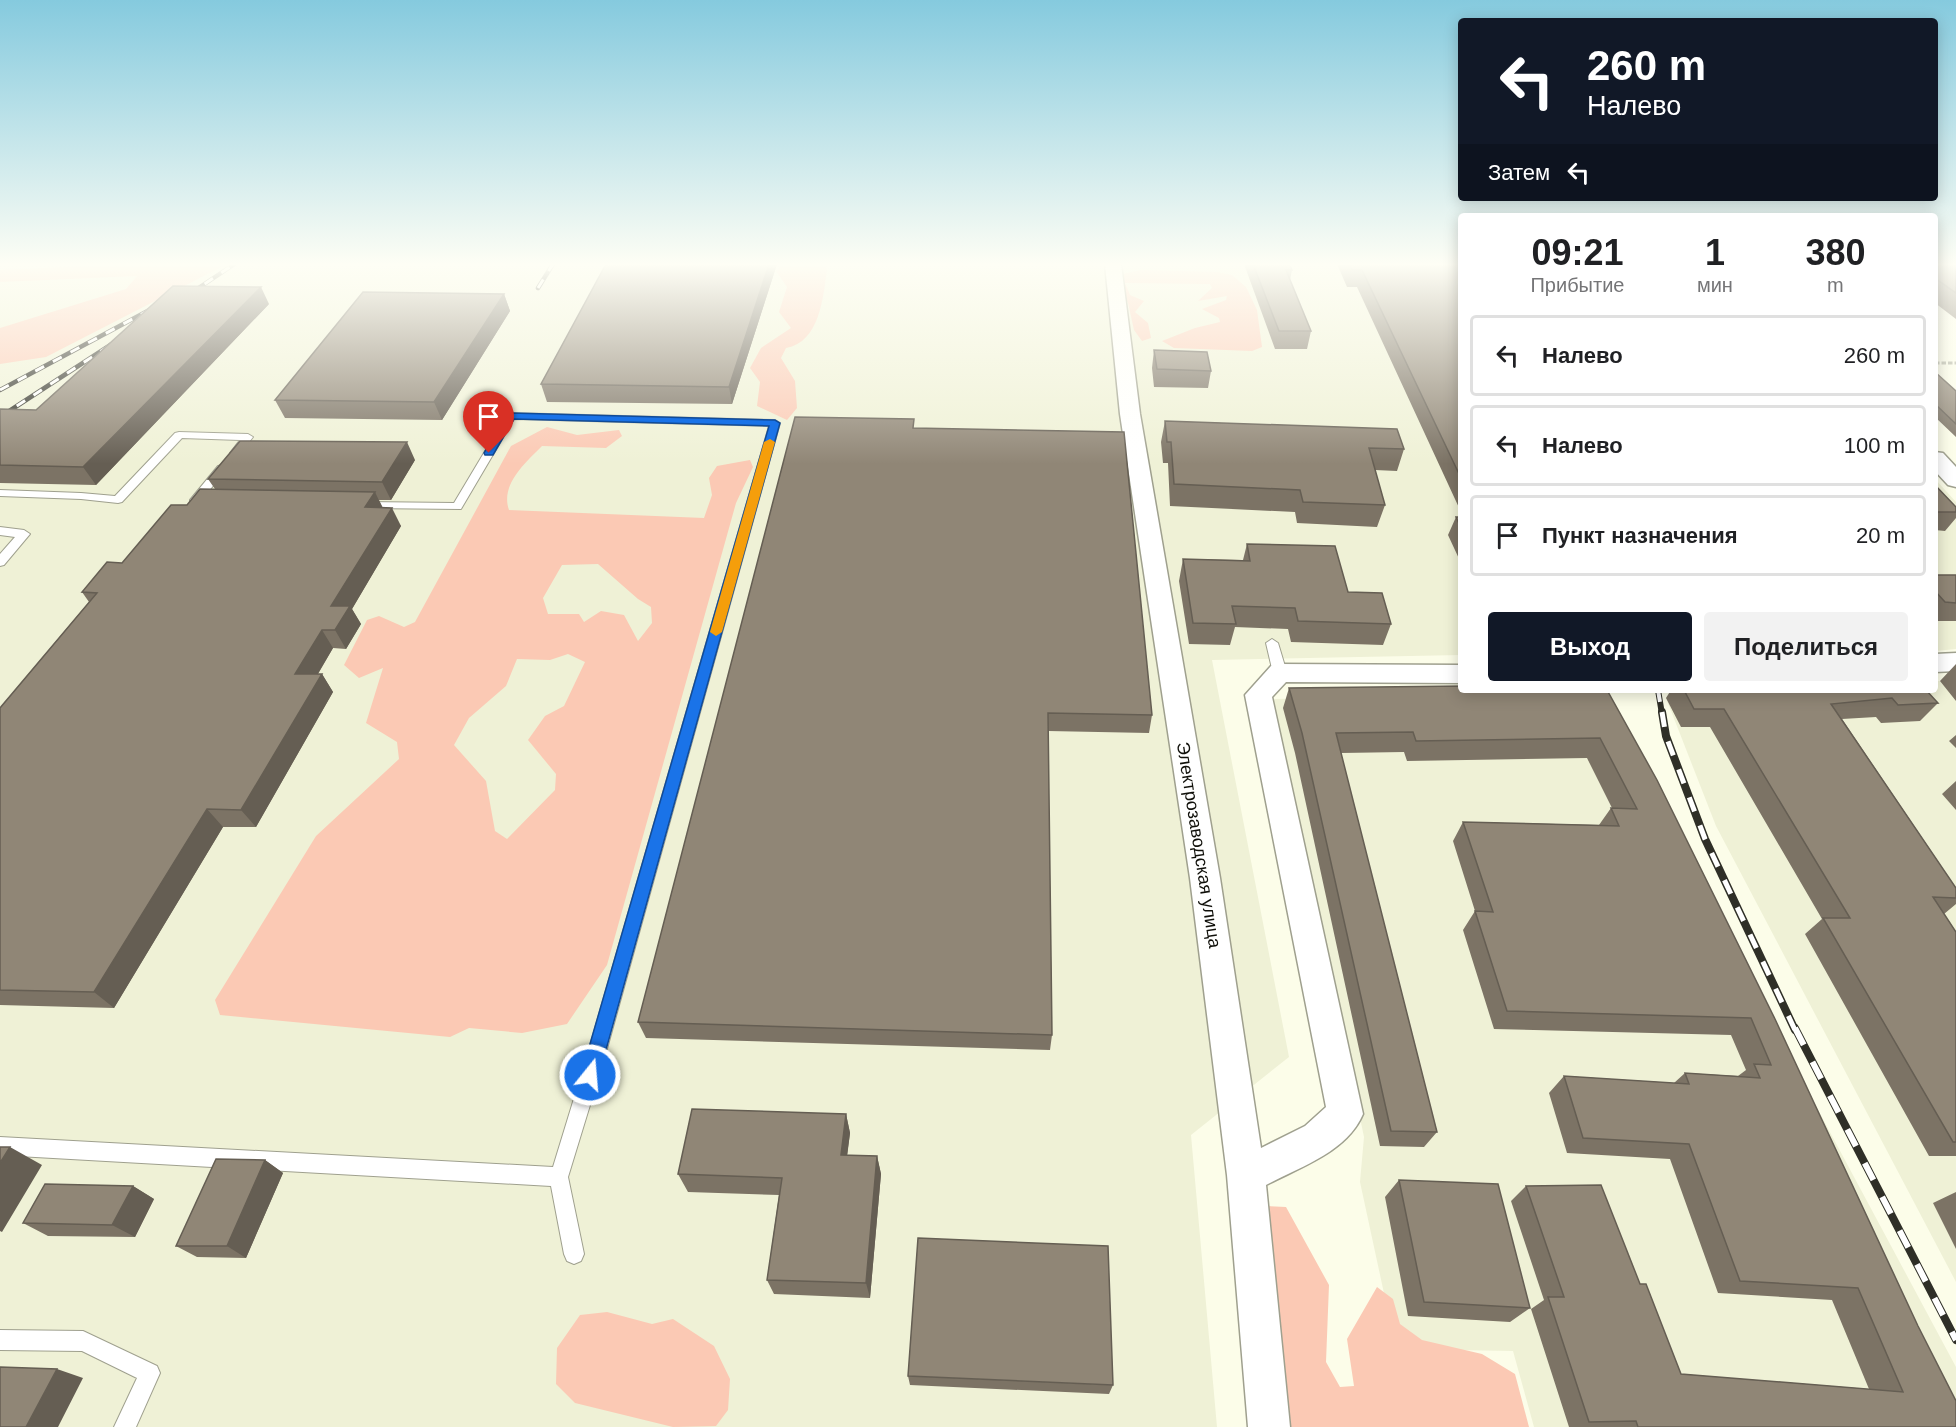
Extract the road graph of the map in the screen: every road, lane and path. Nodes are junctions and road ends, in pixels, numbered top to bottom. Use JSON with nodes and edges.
{"nodes":[{"id":1,"x":1121,"y":331,"type":"edge"},
{"id":2,"x":1938,"y":363,"type":"edge"},
{"id":3,"x":1956,"y":363,"type":"edge"},
{"id":4,"x":1938,"y":461,"type":"edge"},
{"id":5,"x":1956,"y":480,"type":"edge"},
{"id":6,"x":0,"y":493,"type":"edge"},
{"id":7,"x":206,"y":502,"type":"edge"},
{"id":8,"x":349,"y":505,"type":"edge"},
{"id":9,"x":0,"y":531,"type":"edge"},
{"id":10,"x":0,"y":562,"type":"edge"},
{"id":11,"x":1272,"y":643,"type":"dead end"},
{"id":12,"x":1956,"y":662,"type":"edge"},
{"id":13,"x":1938,"y":663,"type":"edge"},
{"id":14,"x":1280,"y":673,"type":"junction"},
{"id":15,"x":1458,"y":674,"type":"edge"},
{"id":16,"x":0,"y":1146,"type":"edge"},
{"id":17,"x":1246,"y":1175,"type":"junction"},
{"id":18,"x":560,"y":1177,"type":"junction"},
{"id":19,"x":574,"y":1254,"type":"dead end"},
{"id":20,"x":0,"y":1340,"type":"edge"},
{"id":21,"x":125,"y":1427,"type":"edge"},
{"id":22,"x":1269,"y":1427,"type":"edge"}],
"edges":[{"from":1,"to":17,"type":"street","name":"Электрозаводская улица"},
{"from":2,"to":3,"type":"path"},
{"from":4,"to":5,"type":"street"},
{"from":6,"to":7,"type":"lane"},
{"from":8,"to":18,"type":"lane"},
{"from":9,"to":10,"type":"lane"},
{"from":11,"to":14,"type":"lane"},
{"from":12,"to":13,"type":"street"},
{"from":14,"to":15,"type":"street"},
{"from":14,"to":17,"type":"street"},
{"from":16,"to":18,"type":"lane"},
{"from":17,"to":22,"type":"street","name":"Электрозаводская улица"},
{"from":18,"to":19,"type":"lane"},
{"from":20,"to":21,"type":"lane"}]}
